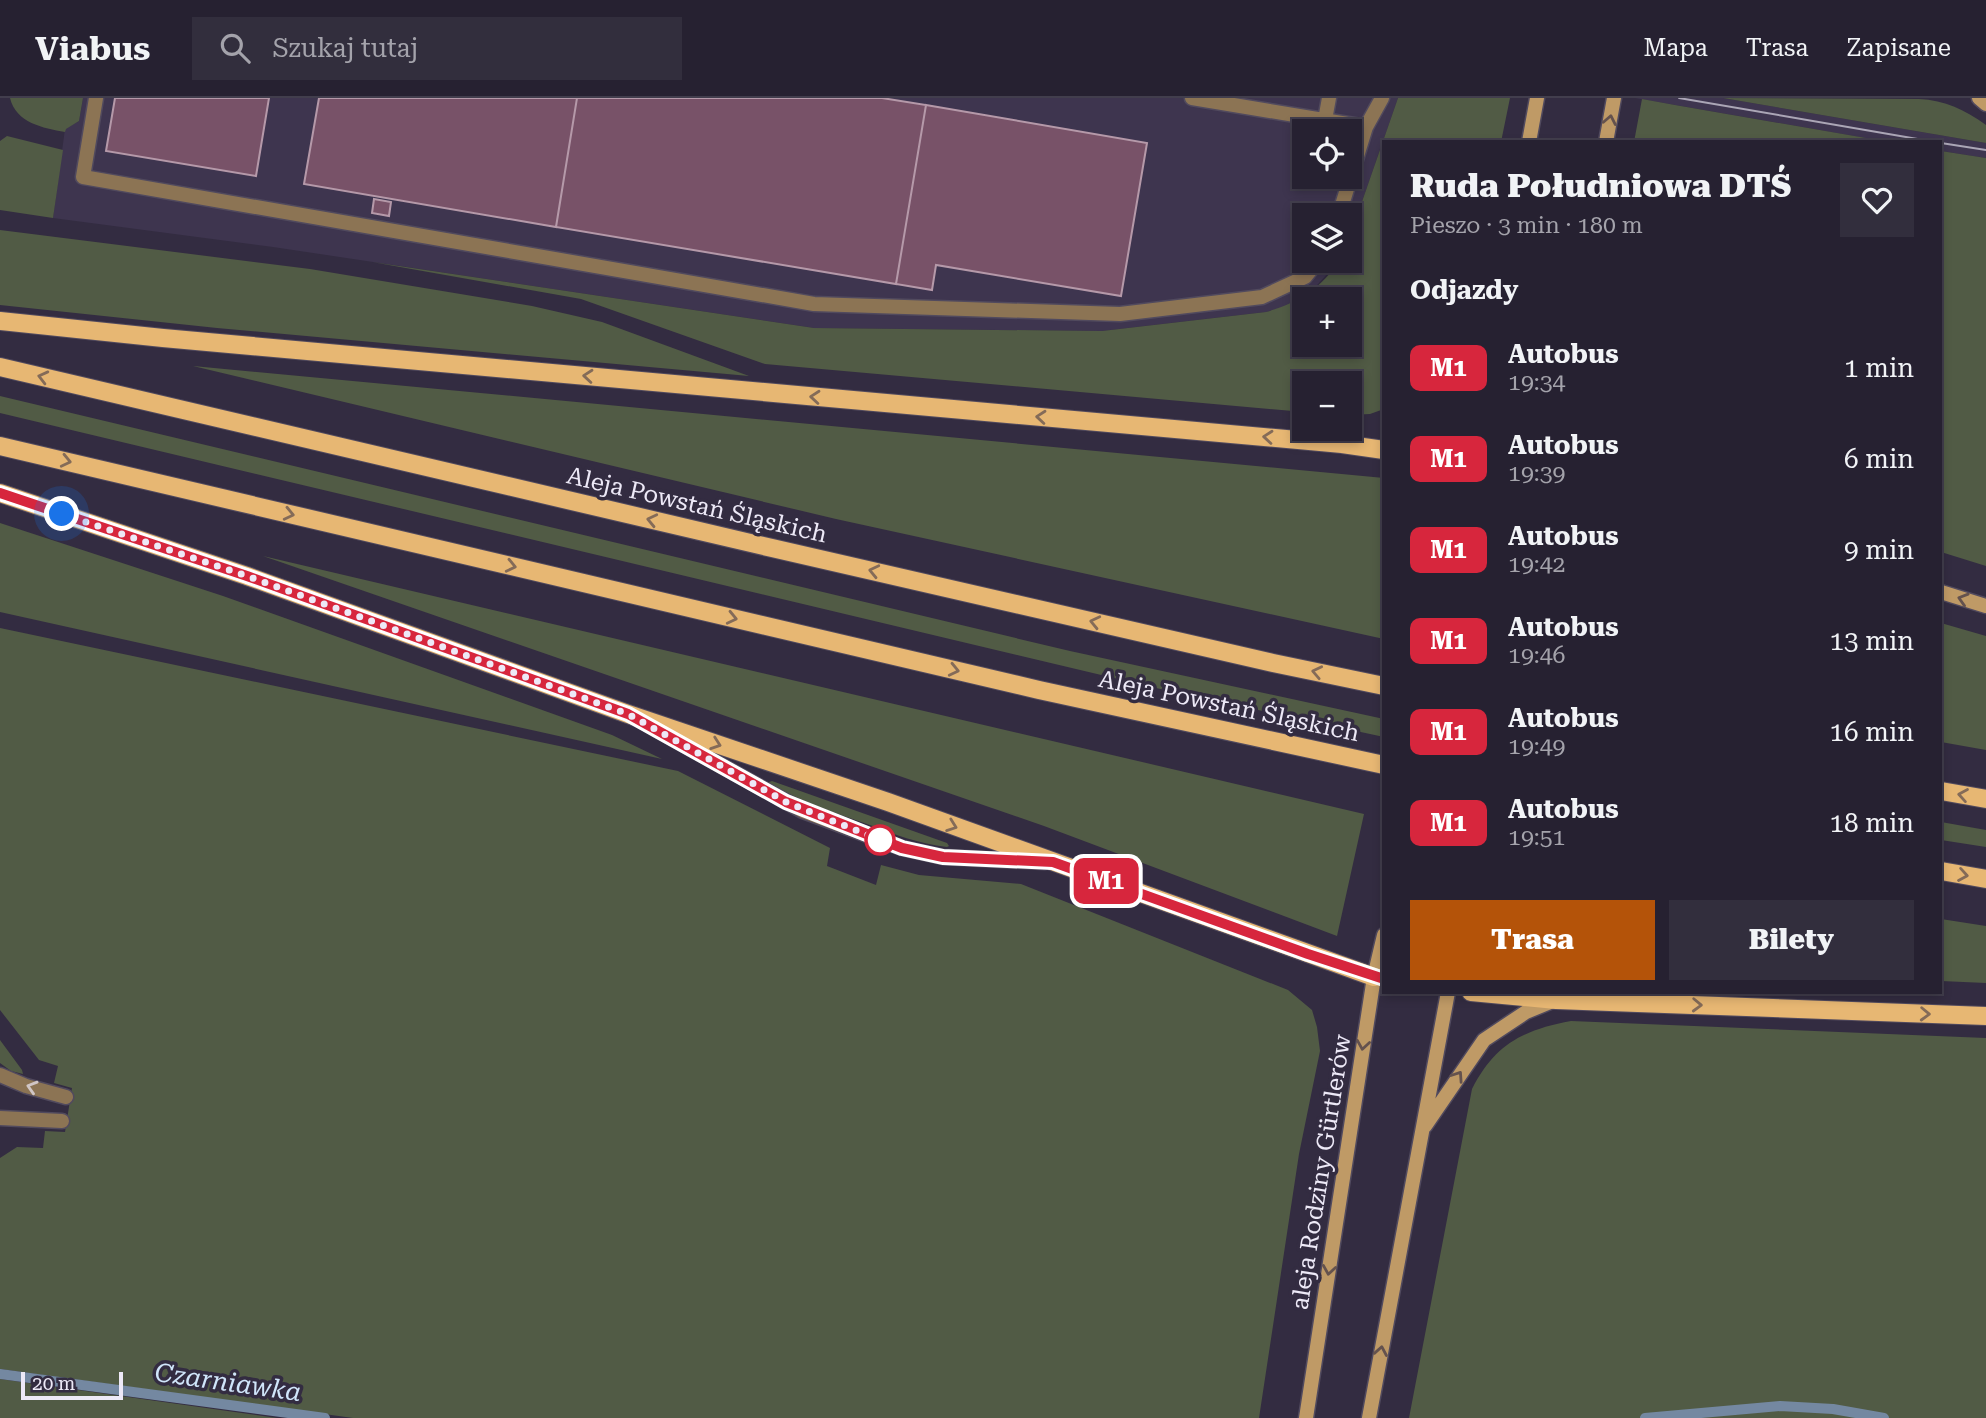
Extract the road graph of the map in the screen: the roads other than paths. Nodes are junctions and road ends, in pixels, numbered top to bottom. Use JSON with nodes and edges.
{"nodes":[{"id":1,"x":96,"y":98,"type":"edge"},
{"id":2,"x":1192,"y":98,"type":"edge"},
{"id":3,"x":1329,"y":98,"type":"edge"},
{"id":4,"x":1382,"y":98,"type":"edge"},
{"id":5,"x":1537,"y":98,"type":"edge"},
{"id":6,"x":1614,"y":98,"type":"edge"},
{"id":7,"x":1979,"y":98,"type":"edge"},
{"id":8,"x":1986,"y":104,"type":"edge"},
{"id":9,"x":1319,"y":119,"type":"edge"},
{"id":10,"x":1325,"y":119,"type":"edge"},
{"id":11,"x":1362,"y":126,"type":"edge"},
{"id":12,"x":1366,"y":127,"type":"junction"},
{"id":13,"x":1529,"y":140,"type":"edge"},
{"id":14,"x":1606,"y":140,"type":"edge"},
{"id":15,"x":1343,"y":203,"type":"edge"},
{"id":16,"x":1308,"y":273,"type":"edge"},
{"id":17,"x":0,"y":321,"type":"edge"},
{"id":18,"x":0,"y":367,"type":"edge"},
{"id":19,"x":1382,"y":436,"type":"edge"},
{"id":20,"x":1342,"y":444,"type":"junction"},
{"id":21,"x":0,"y":446,"type":"edge"},
{"id":22,"x":1382,"y":450,"type":"edge"},
{"id":23,"x":0,"y":494,"type":"edge"},
{"id":24,"x":1942,"y":592,"type":"edge"},
{"id":25,"x":1986,"y":606,"type":"edge"},
{"id":26,"x":1382,"y":686,"type":"edge"},
{"id":27,"x":628,"y":714,"type":"junction"},
{"id":28,"x":1382,"y":765,"type":"edge"},
{"id":29,"x":1942,"y":791,"type":"edge"},
{"id":30,"x":1986,"y":799,"type":"edge"},
{"id":31,"x":1053,"y":862,"type":"junction"},
{"id":32,"x":1942,"y":871,"type":"edge"},
{"id":33,"x":1986,"y":879,"type":"edge"},
{"id":34,"x":1382,"y":952,"type":"edge"},
{"id":35,"x":1379,"y":978,"type":"edge"},
{"id":36,"x":1448,"y":994,"type":"edge"},
{"id":37,"x":1492,"y":994,"type":"edge"},
{"id":38,"x":1556,"y":1000,"type":"junction"},
{"id":39,"x":1986,"y":1016,"type":"edge"},
{"id":40,"x":0,"y":1075,"type":"edge"},
{"id":41,"x":66,"y":1097,"type":"dead end"},
{"id":42,"x":0,"y":1118,"type":"edge"},
{"id":43,"x":62,"y":1121,"type":"dead end"},
{"id":44,"x":1421,"y":1133,"type":"junction"},
{"id":45,"x":1306,"y":1418,"type":"edge"},
{"id":46,"x":1369,"y":1418,"type":"edge"}],
"edges":[{"from":1,"to":16,"type":"lane"},
{"from":2,"to":9,"type":"lane"},
{"from":3,"to":10,"type":"lane"},
{"from":4,"to":12,"type":"lane"},
{"from":5,"to":13,"type":"main road"},
{"from":14,"to":6,"type":"main road","one_way":true},
{"from":7,"to":8,"type":"main road"},
{"from":11,"to":12,"type":"lane"},
{"from":12,"to":15,"type":"lane"},
{"from":20,"to":17,"type":"main road","one_way":true},
{"from":26,"to":18,"type":"main road","name":"Aleja Powstań Śląskich","one_way":true},
{"from":19,"to":20,"type":"main road"},
{"from":20,"to":22,"type":"main road"},
{"from":21,"to":28,"type":"main road","name":"Aleja Powstań Śląskich","one_way":true},
{"from":23,"to":27,"type":"main road"},
{"from":25,"to":24,"type":"main road","one_way":true},
{"from":27,"to":31,"type":"main road","one_way":true},
{"from":27,"to":31,"type":"lane"},
{"from":30,"to":29,"type":"main road","one_way":true},
{"from":31,"to":35,"type":"main road"},
{"from":32,"to":33,"type":"main road","one_way":true},
{"from":34,"to":35,"type":"main road","name":"aleja Rodziny Gürtlerów"},
{"from":35,"to":45,"type":"main road","name":"aleja Rodziny Gürtlerów","one_way":true},
{"from":36,"to":44,"type":"main road"},
{"from":37,"to":38,"type":"main road"},
{"from":38,"to":39,"type":"main road","one_way":true},
{"from":44,"to":38,"type":"main road","one_way":true},
{"from":41,"to":40,"type":"lane","one_way":true},
{"from":42,"to":43,"type":"lane"},
{"from":46,"to":44,"type":"main road","one_way":true}]}
